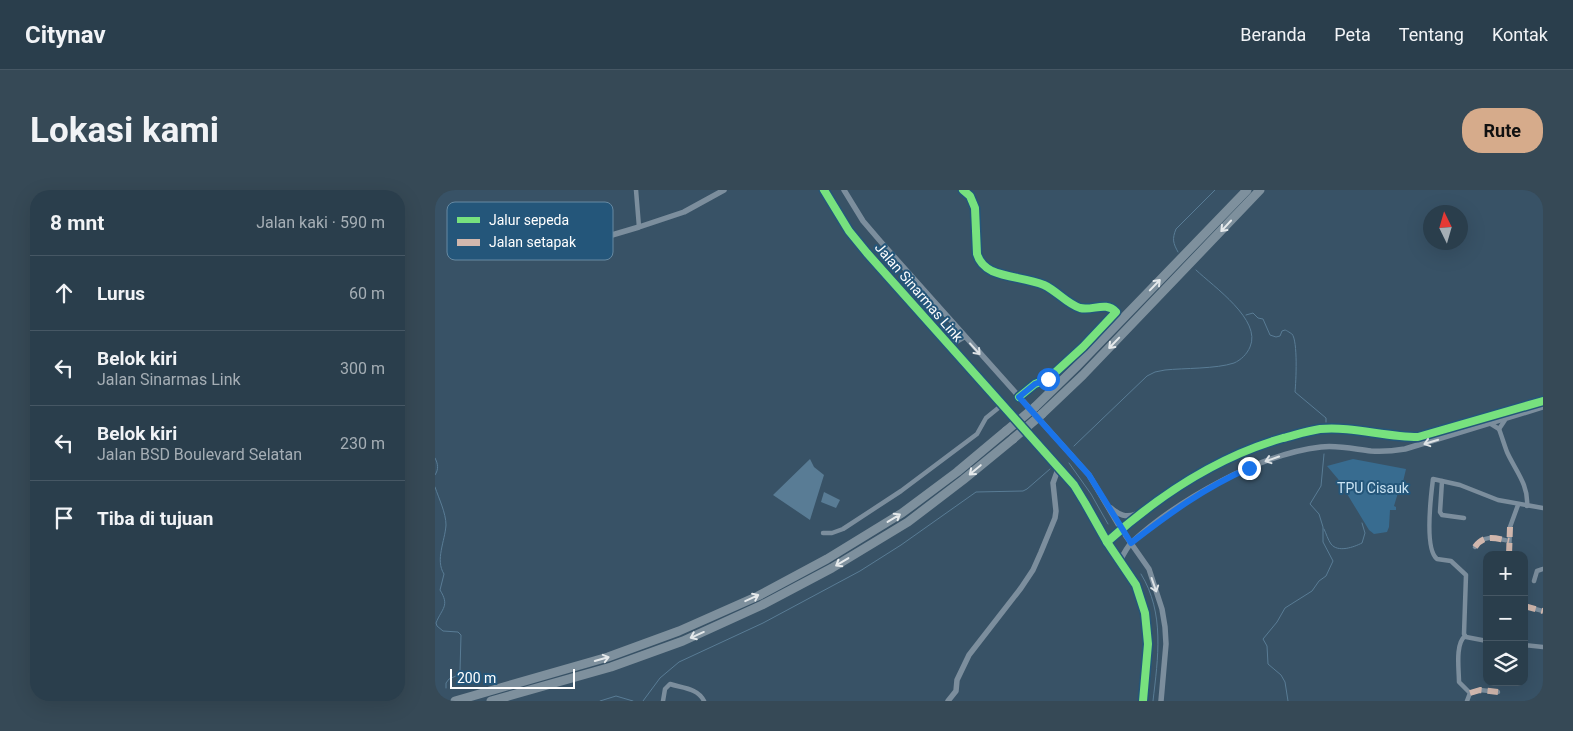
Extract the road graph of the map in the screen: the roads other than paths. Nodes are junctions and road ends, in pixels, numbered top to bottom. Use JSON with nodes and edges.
{"nodes":[{"id":1,"x":636,"y":190,"type":"edge"},
{"id":2,"x":724,"y":190,"type":"edge"},
{"id":3,"x":824,"y":190,"type":"edge"},
{"id":4,"x":844,"y":190,"type":"edge"},
{"id":5,"x":963,"y":190,"type":"edge"},
{"id":6,"x":1247,"y":190,"type":"edge"},
{"id":7,"x":1260,"y":190,"type":"edge"},
{"id":8,"x":639,"y":227,"type":"junction"},
{"id":9,"x":613,"y":236,"type":"edge"},
{"id":10,"x":964,"y":337,"type":"junction"},
{"id":11,"x":949,"y":346,"type":"junction"},
{"id":12,"x":1019,"y":397,"type":"junction"},
{"id":13,"x":1543,"y":401,"type":"edge"},
{"id":14,"x":1002,"y":405,"type":"junction"},
{"id":15,"x":1543,"y":407,"type":"edge"},
{"id":16,"x":1505,"y":420,"type":"junction"},
{"id":17,"x":1476,"y":421,"type":"junction"},
{"id":18,"x":1491,"y":424,"type":"junction"},
{"id":19,"x":1478,"y":428,"type":"junction"},
{"id":20,"x":1499,"y":429,"type":"junction"},
{"id":21,"x":1055,"y":464,"type":"junction"},
{"id":22,"x":1442,"y":481,"type":"junction"},
{"id":23,"x":1108,"y":505,"type":"junction"},
{"id":24,"x":1518,"y":505,"type":"junction"},
{"id":25,"x":1527,"y":506,"type":"junction"},
{"id":26,"x":1543,"y":508,"type":"edge"},
{"id":27,"x":1145,"y":510,"type":"junction"},
{"id":28,"x":1464,"y":518,"type":"dead end"},
{"id":29,"x":1121,"y":529,"type":"junction"},
{"id":30,"x":823,"y":533,"type":"dead end"},
{"id":31,"x":1509,"y":541,"type":"junction"},
{"id":32,"x":1107,"y":542,"type":"junction"},
{"id":33,"x":1131,"y":543,"type":"junction"},
{"id":34,"x":1475,"y":547,"type":"dead end"},
{"id":35,"x":1509,"y":551,"type":"edge"},
{"id":36,"x":1120,"y":561,"type":"junction"},
{"id":37,"x":1543,"y":569,"type":"edge"},
{"id":38,"x":1534,"y":581,"type":"dead end"},
{"id":39,"x":1528,"y":607,"type":"edge"},
{"id":40,"x":1543,"y":611,"type":"edge"},
{"id":41,"x":1465,"y":636,"type":"junction"},
{"id":42,"x":1483,"y":640,"type":"edge"},
{"id":43,"x":1528,"y":645,"type":"edge"},
{"id":44,"x":1543,"y":646,"type":"edge"},
{"id":45,"x":1498,"y":692,"type":"dead end"},
{"id":46,"x":1470,"y":693,"type":"junction"},
{"id":47,"x":455,"y":701,"type":"edge"},
{"id":48,"x":491,"y":701,"type":"edge"},
{"id":49,"x":663,"y":701,"type":"edge"},
{"id":50,"x":704,"y":701,"type":"edge"},
{"id":51,"x":948,"y":701,"type":"edge"},
{"id":52,"x":1143,"y":701,"type":"edge"},
{"id":53,"x":1161,"y":701,"type":"edge"},
{"id":54,"x":1467,"y":701,"type":"edge"}],
"edges":[{"from":1,"to":8,"type":"street"},
{"from":2,"to":8,"type":"street"},
{"from":3,"to":11,"type":"street","name":"Jalan Sinarmas Link"},
{"from":4,"to":10,"type":"street","name":"Jalan Sinarmas Link"},
{"from":5,"to":12,"type":"street"},
{"from":47,"to":6,"type":"highway","one_way":true,"bridge":true},
{"from":7,"to":48,"type":"highway","one_way":true,"bridge":true},
{"from":8,"to":9,"type":"street"},
{"from":10,"to":11,"type":"street"},
{"from":10,"to":12,"type":"street","name":"Jalan Sinarmas Link","one_way":true},
{"from":11,"to":14,"type":"street","name":"Jalan Sinarmas Link"},
{"from":12,"to":23,"type":"street","name":"Jalan Sinarmas Link"},
{"from":13,"to":17,"type":"street"},
{"from":14,"to":21,"type":"street","name":"Jalan Sinarmas Link"},
{"from":14,"to":30,"type":"street"},
{"from":15,"to":16,"type":"street"},
{"from":16,"to":18,"type":"street"},
{"from":16,"to":20,"type":"street"},
{"from":17,"to":19,"type":"street"},
{"from":17,"to":27,"type":"street"},
{"from":18,"to":19,"type":"street"},
{"from":18,"to":20,"type":"street"},
{"from":19,"to":33,"type":"street","one_way":true},
{"from":20,"to":25,"type":"street"},
{"from":21,"to":32,"type":"street","name":"Jalan Sinarmas Link"},
{"from":21,"to":51,"type":"street"},
{"from":22,"to":24,"type":"street"},
{"from":22,"to":28,"type":"street"},
{"from":22,"to":41,"type":"street"},
{"from":23,"to":27,"type":"street"},
{"from":23,"to":29,"type":"street","name":"Jalan Sinarmas Link"},
{"from":24,"to":25,"type":"street"},
{"from":24,"to":31,"type":"street"},
{"from":25,"to":26,"type":"street"},
{"from":27,"to":29,"type":"street"},
{"from":29,"to":32,"type":"street"},
{"from":29,"to":33,"type":"street","name":"Jalan Sinarmas Link"},
{"from":31,"to":34,"type":"street"},
{"from":31,"to":35,"type":"street"},
{"from":32,"to":36,"type":"street","name":"Jalan Sinarmas Link"},
{"from":33,"to":36,"type":"street"},
{"from":33,"to":53,"type":"street","name":"Jalan Sinarmas Link","one_way":true},
{"from":36,"to":52,"type":"street"},
{"from":37,"to":38,"type":"street"},
{"from":39,"to":40,"type":"street"},
{"from":41,"to":42,"type":"street"},
{"from":41,"to":46,"type":"street"},
{"from":43,"to":44,"type":"street"},
{"from":45,"to":46,"type":"street"},
{"from":46,"to":54,"type":"street"},
{"from":49,"to":50,"type":"street"}]}
